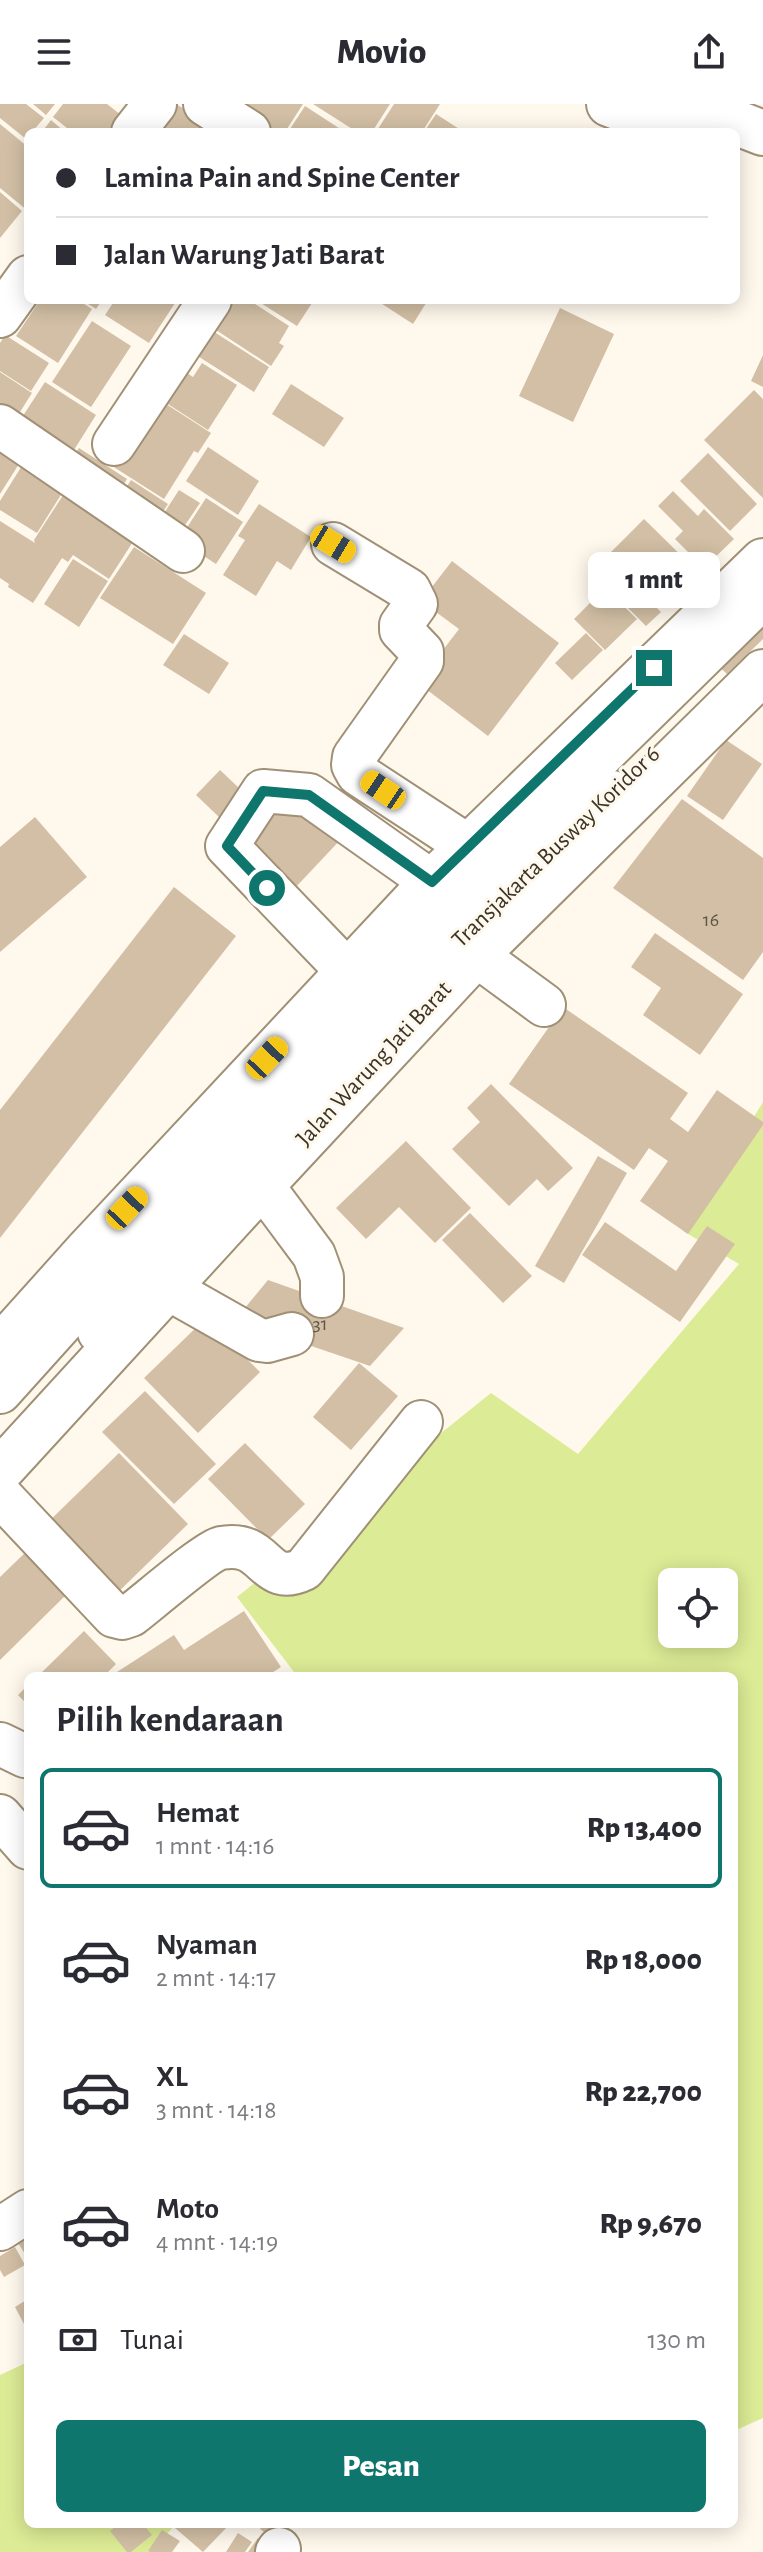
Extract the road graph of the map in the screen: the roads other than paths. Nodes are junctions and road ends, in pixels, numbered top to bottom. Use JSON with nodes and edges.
{"nodes":[{"id":1,"x":155,"y":104,"type":"edge"},
{"id":2,"x":205,"y":104,"type":"edge"},
{"id":3,"x":609,"y":104,"type":"edge"},
{"id":4,"x":688,"y":104,"type":"edge"},
{"id":5,"x":136,"y":128,"type":"edge"},
{"id":6,"x":243,"y":128,"type":"edge"},
{"id":7,"x":672,"y":128,"type":"edge"},
{"id":8,"x":763,"y":133,"type":"edge"},
{"id":9,"x":740,"y":154,"type":"edge"},
{"id":10,"x":763,"y":163,"type":"edge"},
{"id":11,"x":24,"y":283,"type":"edge"},
{"id":12,"x":207,"y":304,"type":"edge"},
{"id":13,"x":0,"y":316,"type":"edge"},
{"id":14,"x":0,"y":426,"type":"edge"},
{"id":15,"x":114,"y":444,"type":"dead end"},
{"id":16,"x":333,"y":544,"type":"dead end"},
{"id":17,"x":183,"y":551,"type":"dead end"},
{"id":18,"x":763,"y":561,"type":"edge"},
{"id":19,"x":763,"y":597,"type":"edge"},
{"id":20,"x":763,"y":647,"type":"edge"},
{"id":21,"x":763,"y":672,"type":"edge"},
{"id":22,"x":468,"y":846,"type":"junction"},
{"id":23,"x":432,"y":882,"type":"junction"},
{"id":24,"x":476,"y":955,"type":"junction"},
{"id":25,"x":348,"y":972,"type":"junction"},
{"id":26,"x":544,"y":1005,"type":"dead end"},
{"id":27,"x":262,"y":1185,"type":"junction"},
{"id":28,"x":167,"y":1288,"type":"junction"},
{"id":29,"x":322,"y":1296,"type":"dead end"},
{"id":30,"x":292,"y":1334,"type":"dead end"},
{"id":31,"x":0,"y":1348,"type":"edge"},
{"id":32,"x":0,"y":1392,"type":"edge"},
{"id":33,"x":421,"y":1422,"type":"dead end"},
{"id":34,"x":0,"y":1443,"type":"edge"},
{"id":35,"x":0,"y":1471,"type":"edge"},
{"id":36,"x":0,"y":1495,"type":"edge"},
{"id":37,"x":0,"y":1744,"type":"edge"},
{"id":38,"x":24,"y":1756,"type":"edge"},
{"id":39,"x":0,"y":1816,"type":"edge"},
{"id":40,"x":24,"y":1843,"type":"edge"},
{"id":41,"x":24,"y":2214,"type":"edge"},
{"id":42,"x":0,"y":2229,"type":"edge"}],
"edges":[{"from":1,"to":5,"type":"street"},
{"from":2,"to":6,"type":"street"},
{"from":3,"to":7,"type":"main road"},
{"from":4,"to":8,"type":"main road"},
{"from":9,"to":10,"type":"main road"},
{"from":11,"to":13,"type":"street"},
{"from":12,"to":15,"type":"street"},
{"from":14,"to":17,"type":"street"},
{"from":16,"to":22,"type":"street"},
{"from":18,"to":22,"type":"main road"},
{"from":19,"to":32,"type":"street","name":"Transjakarta Busway Koridor 6"},
{"from":20,"to":34,"type":"street","name":"Transjakarta Busway Koridor 6"},
{"from":21,"to":24,"type":"main road","name":"Jalan Warung Jati Barat"},
{"from":22,"to":23,"type":"main road"},
{"from":23,"to":25,"type":"main road"},
{"from":23,"to":25,"type":"street"},
{"from":24,"to":26,"type":"street"},
{"from":24,"to":27,"type":"main road","name":"Jalan Warung Jati Barat"},
{"from":25,"to":31,"type":"main road"},
{"from":27,"to":28,"type":"main road","name":"Jalan Warung Jati Barat"},
{"from":27,"to":29,"type":"street"},
{"from":28,"to":30,"type":"street"},
{"from":28,"to":35,"type":"main road","name":"Jalan Warung Jati Barat"},
{"from":33,"to":36,"type":"street"},
{"from":37,"to":38,"type":"street"},
{"from":39,"to":40,"type":"street"},
{"from":41,"to":42,"type":"street"}]}
